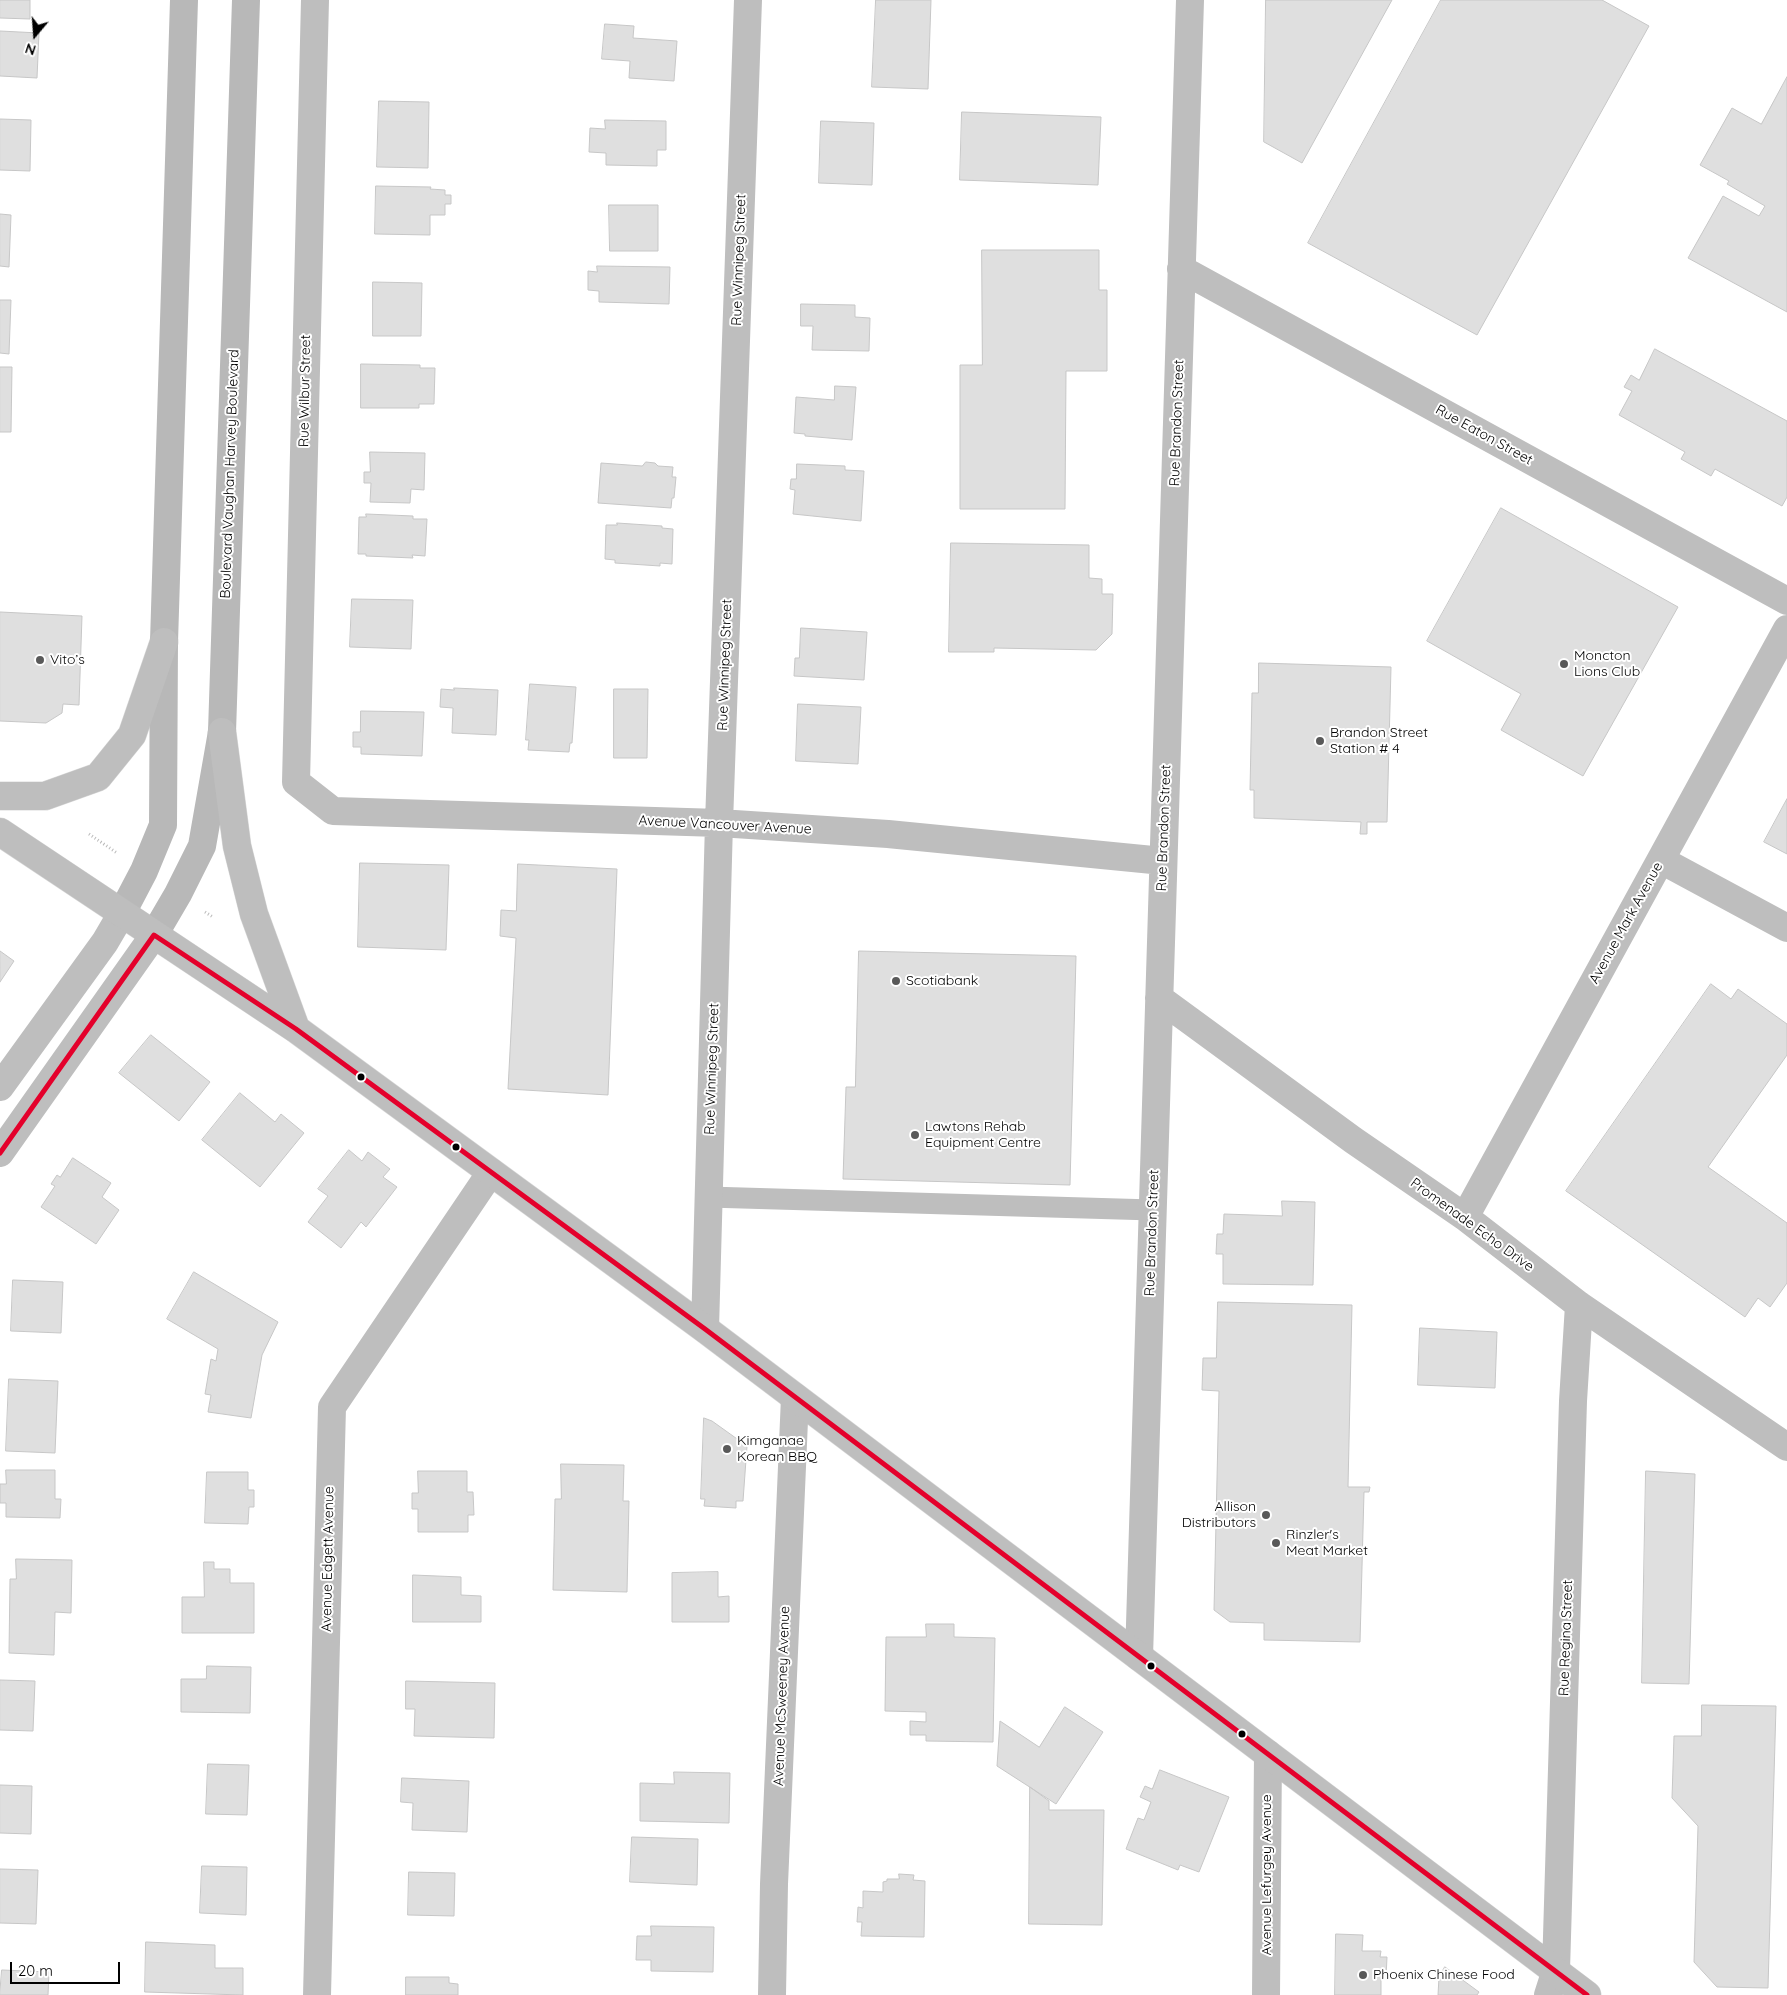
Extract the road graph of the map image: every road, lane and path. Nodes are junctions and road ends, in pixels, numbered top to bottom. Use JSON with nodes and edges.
{"nodes":[{"id":1,"x":184,"y":0,"type":"edge"},
{"id":2,"x":246,"y":0,"type":"edge"},
{"id":3,"x":315,"y":0,"type":"edge"},
{"id":4,"x":748,"y":0,"type":"edge"},
{"id":5,"x":1190,"y":0,"type":"edge"},
{"id":6,"x":1181,"y":270,"type":"junction"},
{"id":7,"x":1787,"y":601,"type":"edge"},
{"id":8,"x":1787,"y":629,"type":"edge"},
{"id":9,"x":164,"y":642,"type":"junction"},
{"id":10,"x":222,"y":732,"type":"junction"},
{"id":11,"x":296,"y":782,"type":"joint"},
{"id":12,"x":0,"y":796,"type":"edge"},
{"id":13,"x":720,"y":823,"type":"junction"},
{"id":14,"x":0,"y":832,"type":"edge"},
{"id":15,"x":89,"y":834,"type":"dead end"},
{"id":16,"x":123,"y":856,"type":"dead end"},
{"id":17,"x":1660,"y":860,"type":"junction"},
{"id":18,"x":1163,"y":861,"type":"junction"},
{"id":19,"x":122,"y":913,"type":"junction"},
{"id":20,"x":1787,"y":928,"type":"edge"},
{"id":21,"x":154,"y":935,"type":"junction"},
{"id":22,"x":1159,"y":998,"type":"junction"},
{"id":23,"x":296,"y":1029,"type":"junction"},
{"id":24,"x":0,"y":1087,"type":"edge"},
{"id":25,"x":0,"y":1153,"type":"edge"},
{"id":26,"x":491,"y":1172,"type":"junction"},
{"id":27,"x":708,"y":1197,"type":"junction"},
{"id":28,"x":1153,"y":1210,"type":"junction"},
{"id":29,"x":1464,"y":1217,"type":"junction"},
{"id":30,"x":1579,"y":1305,"type":"junction"},
{"id":31,"x":705,"y":1329,"type":"junction"},
{"id":32,"x":795,"y":1397,"type":"junction"},
{"id":33,"x":1787,"y":1447,"type":"edge"},
{"id":34,"x":1139,"y":1657,"type":"junction"},
{"id":35,"x":1268,"y":1754,"type":"junction"},
{"id":36,"x":1552,"y":1983,"type":"edge"},
{"id":37,"x":317,"y":1995,"type":"edge"},
{"id":38,"x":772,"y":1995,"type":"edge"},
{"id":39,"x":1266,"y":1995,"type":"edge"},
{"id":40,"x":1587,"y":1995,"type":"edge"}],
"edges":[{"from":1,"to":9,"type":"main road"},
{"from":2,"to":10,"type":"main road","name":"Boulevard Vaughan Harvey Boulevard"},
{"from":3,"to":11,"type":"street","name":"Rue Wilbur Street"},
{"from":4,"to":13,"type":"street","name":"Rue Winnipeg Street"},
{"from":5,"to":6,"type":"street","name":"Rue Brandon Street"},
{"from":6,"to":7,"type":"street","name":"Rue Eaton Street"},
{"from":6,"to":18,"type":"street","name":"Rue Brandon Street"},
{"from":8,"to":17,"type":"street","name":"Avenue Mark Avenue"},
{"from":9,"to":12,"type":"street"},
{"from":9,"to":19,"type":"main road"},
{"from":10,"to":21,"type":"main road","name":"Boulevard Vaughan Harvey Boulevard"},
{"from":10,"to":23,"type":"street"},
{"from":11,"to":13,"type":"street","name":"Avenue Vancouver Avenue"},
{"from":13,"to":18,"type":"street","name":"Avenue Vancouver Avenue"},
{"from":13,"to":27,"type":"street","name":"Rue Winnipeg Street"},
{"from":14,"to":19,"type":"street"},
{"from":15,"to":16,"type":"path"},
{"from":17,"to":20,"type":"street"},
{"from":17,"to":29,"type":"street","name":"Avenue Mark Avenue"},
{"from":18,"to":22,"type":"street","name":"Rue Brandon Street"},
{"from":19,"to":21,"type":"street"},
{"from":19,"to":24,"type":"street"},
{"from":21,"to":23,"type":"street"},
{"from":21,"to":25,"type":"street"},
{"from":22,"to":28,"type":"street","name":"Rue Brandon Street"},
{"from":22,"to":29,"type":"street","name":"Promenade Echo Drive"},
{"from":23,"to":26,"type":"street"},
{"from":26,"to":31,"type":"street"},
{"from":26,"to":37,"type":"street","name":"Avenue Edgett Avenue"},
{"from":27,"to":28,"type":"lane"},
{"from":27,"to":31,"type":"street","name":"Rue Winnipeg Street"},
{"from":28,"to":34,"type":"street","name":"Rue Brandon Street"},
{"from":29,"to":30,"type":"street","name":"Promenade Echo Drive"},
{"from":30,"to":33,"type":"street","name":"Promenade Echo Drive"},
{"from":30,"to":36,"type":"street","name":"Rue Regina Street"},
{"from":31,"to":32,"type":"street"},
{"from":32,"to":34,"type":"street"},
{"from":32,"to":38,"type":"street","name":"Avenue McSweeney Avenue"},
{"from":34,"to":35,"type":"street"},
{"from":35,"to":36,"type":"street"},
{"from":35,"to":39,"type":"street","name":"Avenue Lefurgey Avenue"},
{"from":36,"to":40,"type":"street"}]}
